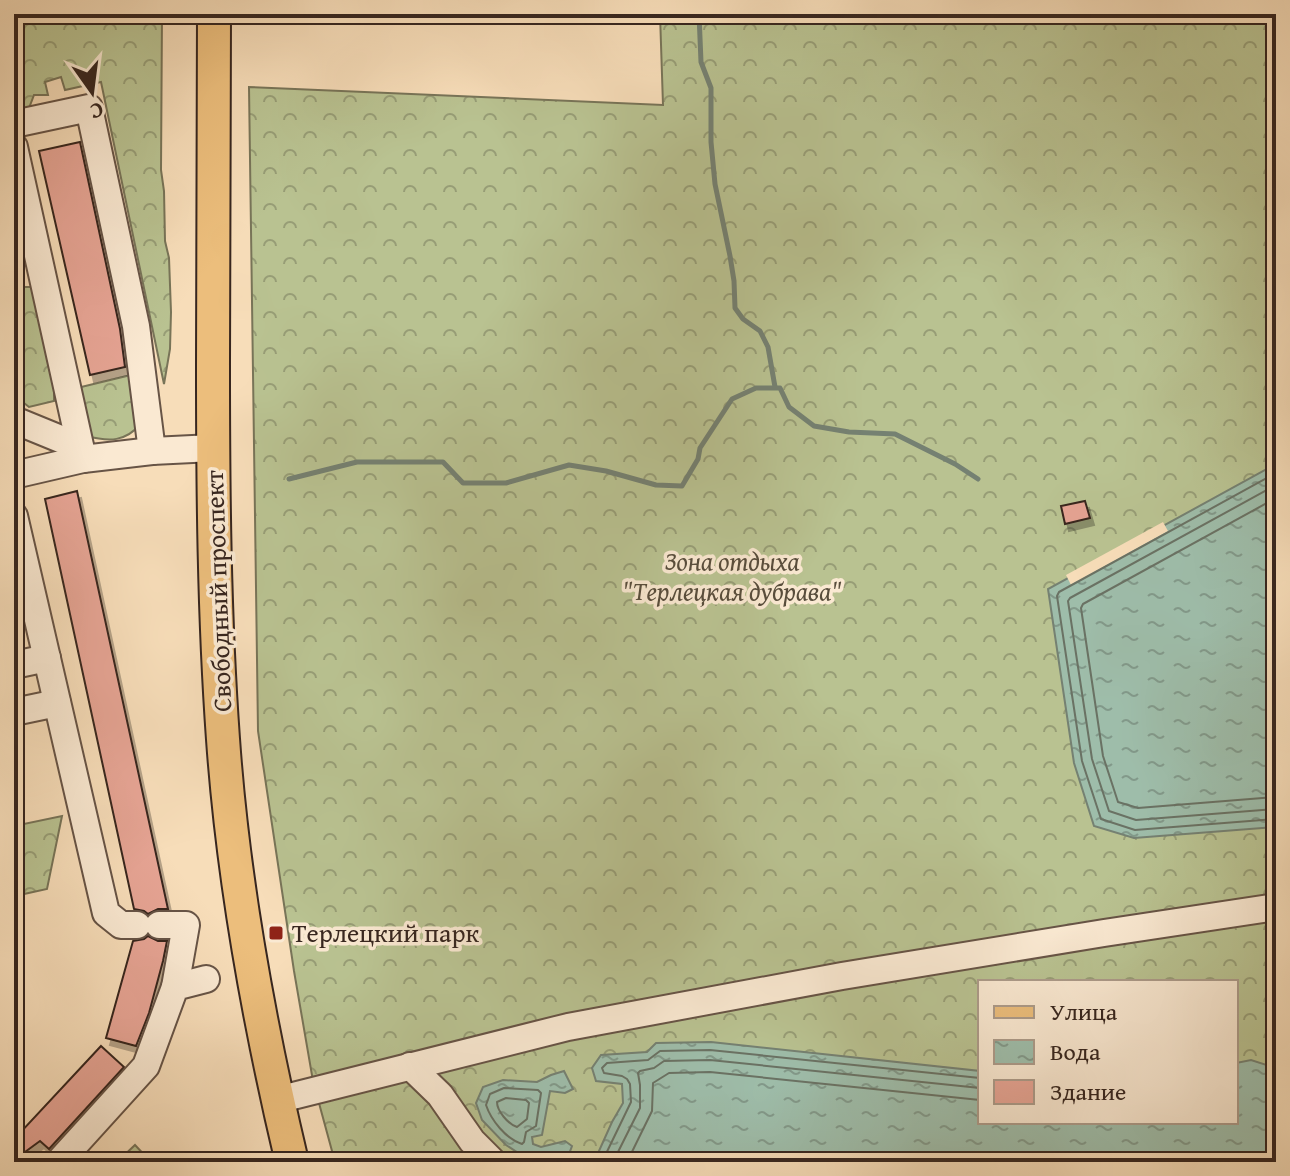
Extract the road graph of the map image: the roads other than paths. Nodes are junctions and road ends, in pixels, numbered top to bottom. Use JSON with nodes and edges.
{"nodes":[{"id":1,"x":214,"y":14,"type":"edge"},
{"id":2,"x":14,"y":124,"type":"edge"},
{"id":3,"x":14,"y":147,"type":"edge"},
{"id":4,"x":14,"y":420,"type":"edge"},
{"id":5,"x":213,"y":448,"type":"junction"},
{"id":6,"x":152,"y":451,"type":"junction"},
{"id":7,"x":82,"y":453,"type":"junction"},
{"id":8,"x":14,"y":475,"type":"edge"},
{"id":9,"x":14,"y":516,"type":"edge"},
{"id":10,"x":47,"y":658,"type":"junction"},
{"id":11,"x":14,"y":665,"type":"edge"},
{"id":12,"x":57,"y":703,"type":"junction"},
{"id":13,"x":14,"y":712,"type":"edge"},
{"id":14,"x":1276,"y":907,"type":"edge"},
{"id":15,"x":206,"y":979,"type":"dead end"},
{"id":16,"x":175,"y":987,"type":"junction"},
{"id":17,"x":410,"y":1066,"type":"junction"},
{"id":18,"x":277,"y":1100,"type":"junction"},
{"id":19,"x":59,"y":1162,"type":"edge"},
{"id":20,"x":292,"y":1162,"type":"edge"},
{"id":21,"x":493,"y":1162,"type":"edge"}],
"edges":[{"from":1,"to":5,"type":"main road","name":"Свободный проспект"},
{"from":2,"to":6,"type":"lane"},
{"from":3,"to":7,"type":"lane"},
{"from":4,"to":7,"type":"lane"},
{"from":5,"to":6,"type":"lane"},
{"from":5,"to":18,"type":"main road","name":"Свободный проспект"},
{"from":6,"to":7,"type":"lane"},
{"from":7,"to":8,"type":"lane"},
{"from":9,"to":10,"type":"lane"},
{"from":10,"to":11,"type":"lane"},
{"from":10,"to":12,"type":"lane"},
{"from":12,"to":13,"type":"lane"},
{"from":12,"to":16,"type":"lane"},
{"from":14,"to":17,"type":"lane"},
{"from":15,"to":16,"type":"lane"},
{"from":16,"to":19,"type":"lane"},
{"from":17,"to":18,"type":"lane"},
{"from":17,"to":21,"type":"lane"},
{"from":18,"to":20,"type":"main road","name":"Свободный проспект"}]}
